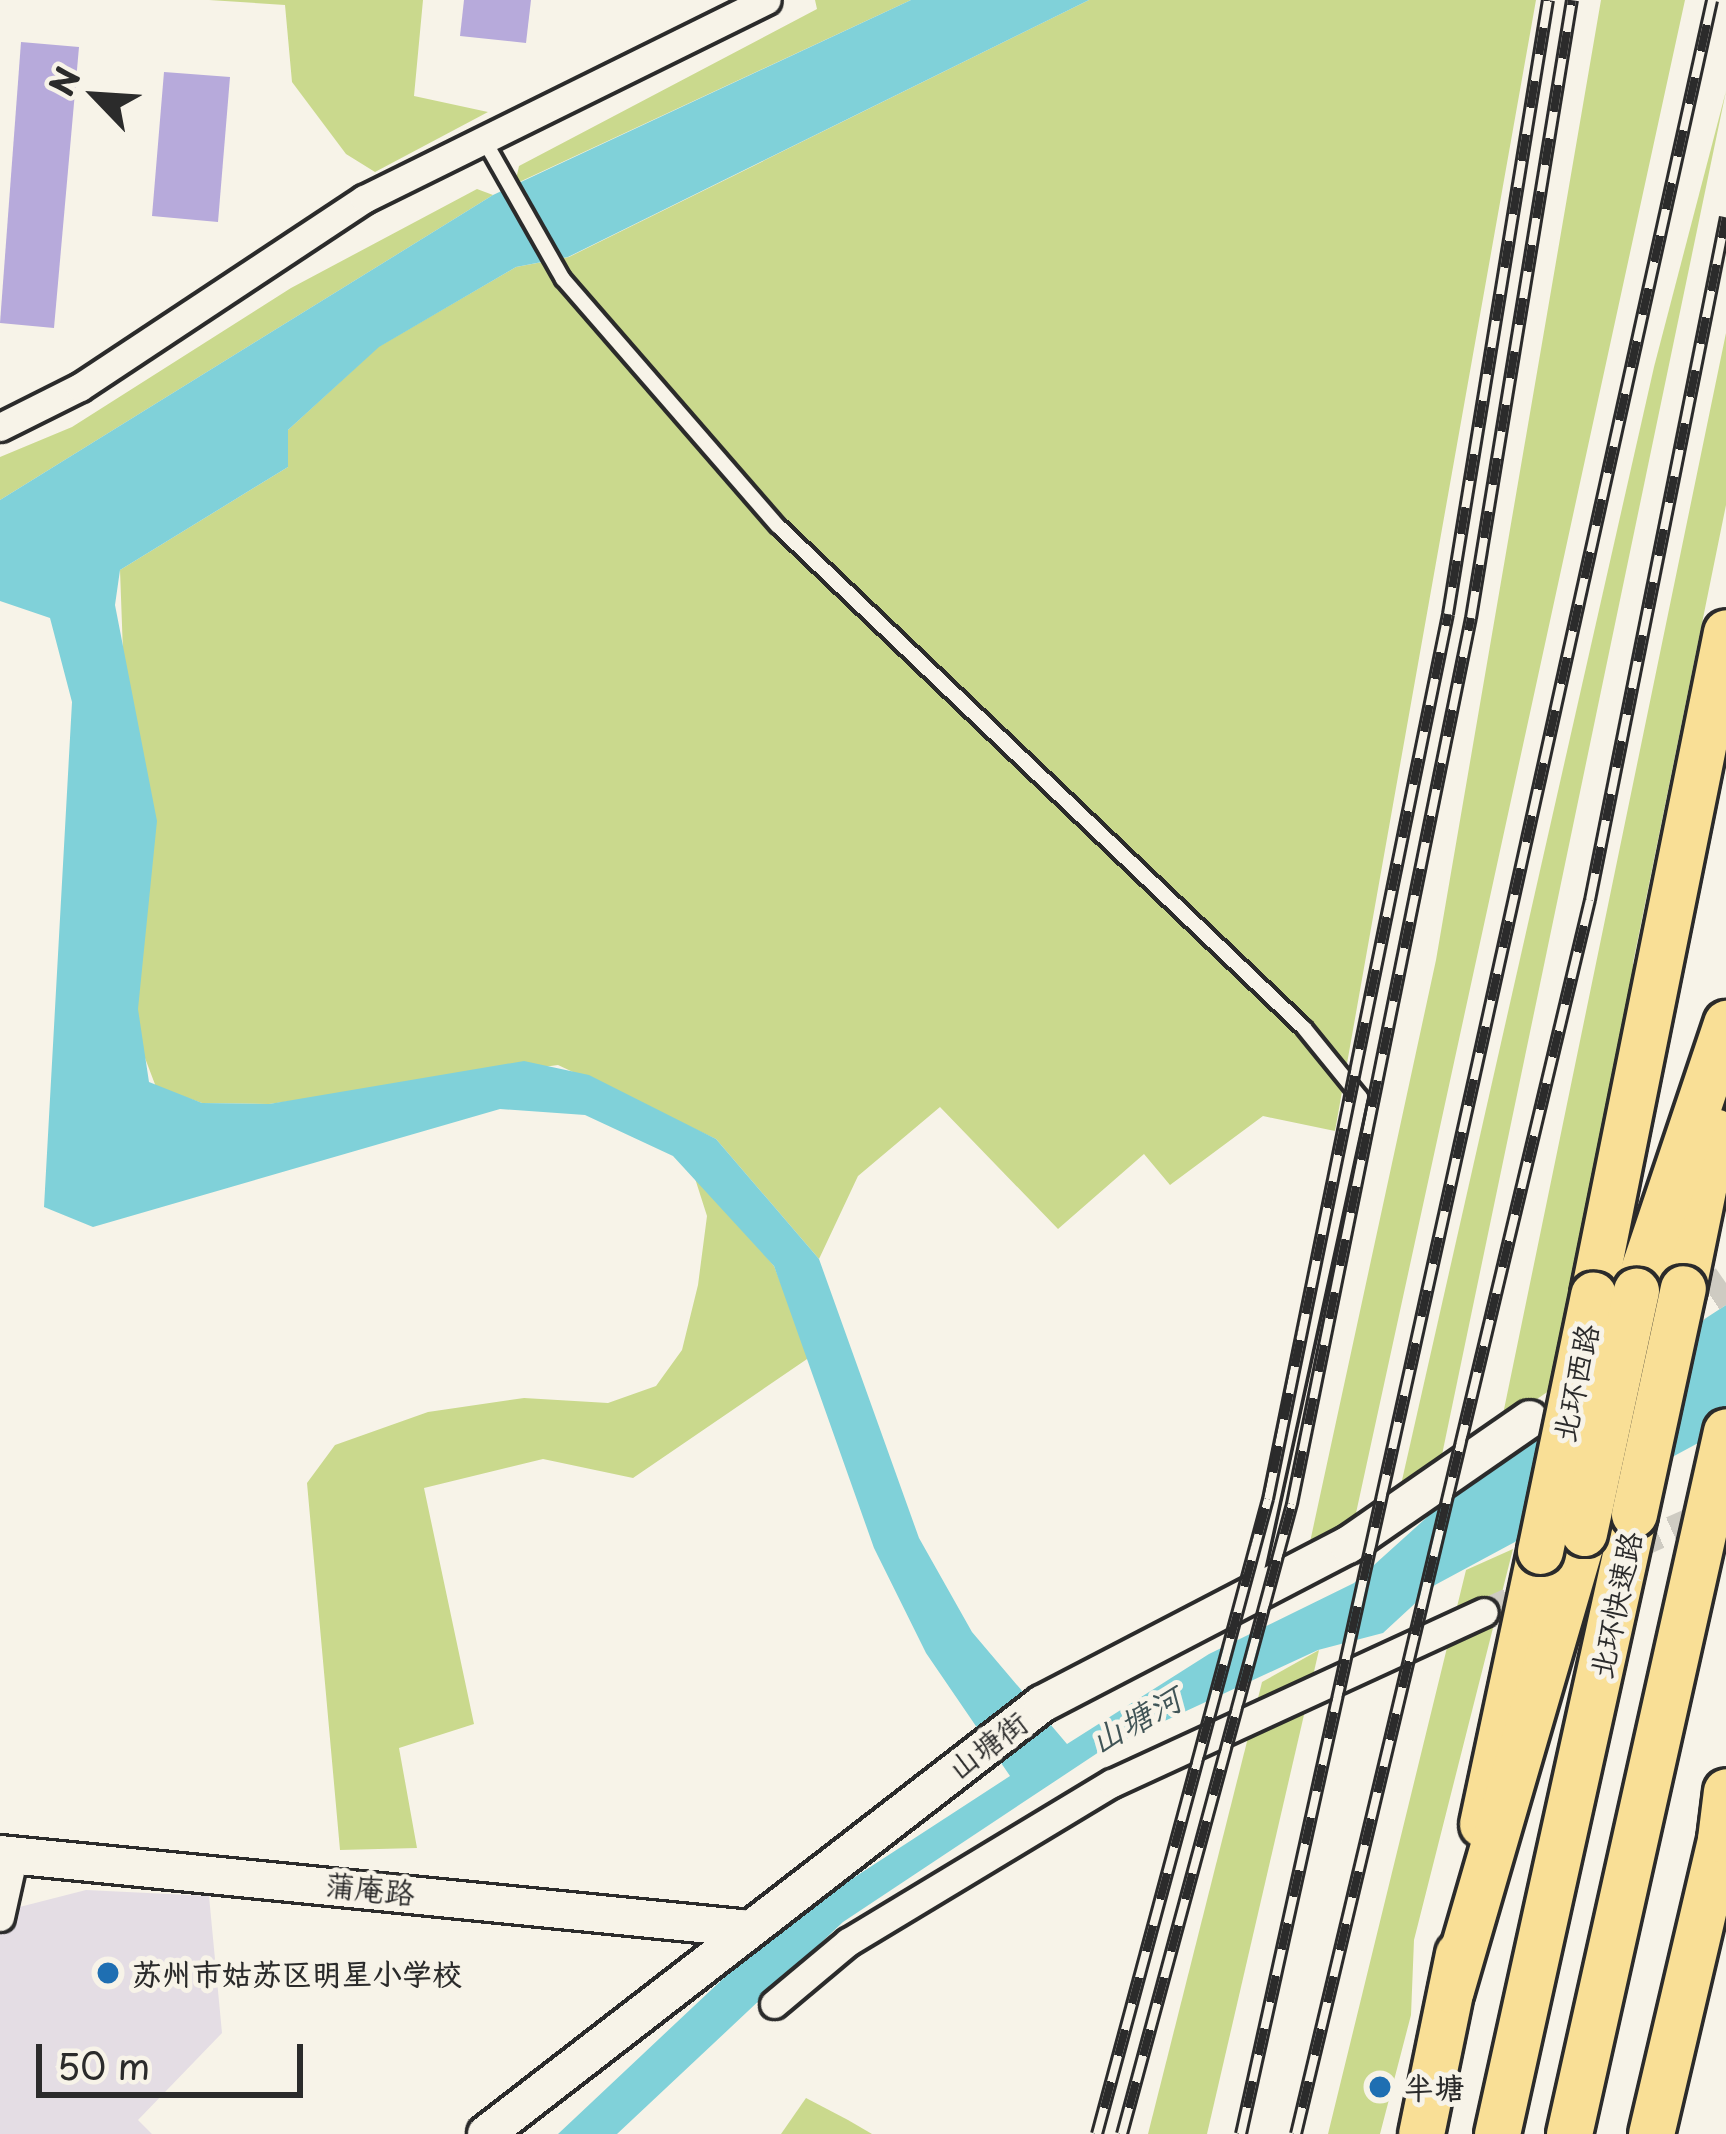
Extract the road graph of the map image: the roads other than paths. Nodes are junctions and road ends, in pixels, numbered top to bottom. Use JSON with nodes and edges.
{"nodes":[{"id":1,"x":767,"y":0,"type":"edge"},
{"id":2,"x":484,"y":140,"type":"junction"},
{"id":3,"x":0,"y":427,"type":"edge"},
{"id":4,"x":1726,"y":632,"type":"edge"},
{"id":5,"x":1726,"y":741,"type":"edge"},
{"id":6,"x":1656,"y":1000,"type":"junction"},
{"id":7,"x":1726,"y":1023,"type":"edge"},
{"id":8,"x":1726,"y":1075,"type":"edge"},
{"id":9,"x":1615,"y":1292,"type":"junction"},
{"id":10,"x":1530,"y":1419,"type":"dead end"},
{"id":11,"x":1725,"y":1436,"type":"edge"},
{"id":12,"x":1254,"y":1585,"type":"junction"},
{"id":13,"x":1484,"y":1612,"type":"tunnel mouth"},
{"id":14,"x":1726,"y":1791,"type":"edge"},
{"id":15,"x":1723,"y":1827,"type":"edge"},
{"id":16,"x":7,"y":1854,"type":"edge"},
{"id":17,"x":0,"y":1916,"type":"edge"},
{"id":18,"x":740,"y":1928,"type":"junction"},
{"id":19,"x":1451,"y":1990,"type":"junction"},
{"id":20,"x":774,"y":2004,"type":"dead end"},
{"id":21,"x":486,"y":2134,"type":"edge"},
{"id":22,"x":1421,"y":2134,"type":"edge"},
{"id":23,"x":1497,"y":2134,"type":"edge"},
{"id":24,"x":1568,"y":2134,"type":"edge"},
{"id":25,"x":1652,"y":2134,"type":"edge"}],
"edges":[{"from":1,"to":2,"type":"street"},
{"from":2,"to":3,"type":"street"},
{"from":2,"to":12,"type":"lane"},
{"from":4,"to":6,"type":"main road","name":"北环西路"},
{"from":5,"to":6,"type":"main road"},
{"from":6,"to":9,"type":"main road","name":"北环西路"},
{"from":7,"to":9,"type":"main road"},
{"from":8,"to":23,"type":"main road","name":"北环快速路","bridge":true},
{"from":9,"to":19,"type":"main road","name":"北环西路","bridge":true},
{"from":9,"to":19,"type":"main road","bridge":true},
{"from":10,"to":12,"type":"street","name":"山塘街"},
{"from":11,"to":24,"type":"main road"},
{"from":12,"to":18,"type":"street","name":"山塘街"},
{"from":13,"to":20,"type":"street"},
{"from":14,"to":15,"type":"main road"},
{"from":15,"to":25,"type":"main road"},
{"from":16,"to":17,"type":"street"},
{"from":16,"to":18,"type":"street","name":"蒲庵路"},
{"from":18,"to":21,"type":"street","name":"山塘街"},
{"from":19,"to":22,"type":"main road","name":"北环西路"}]}
